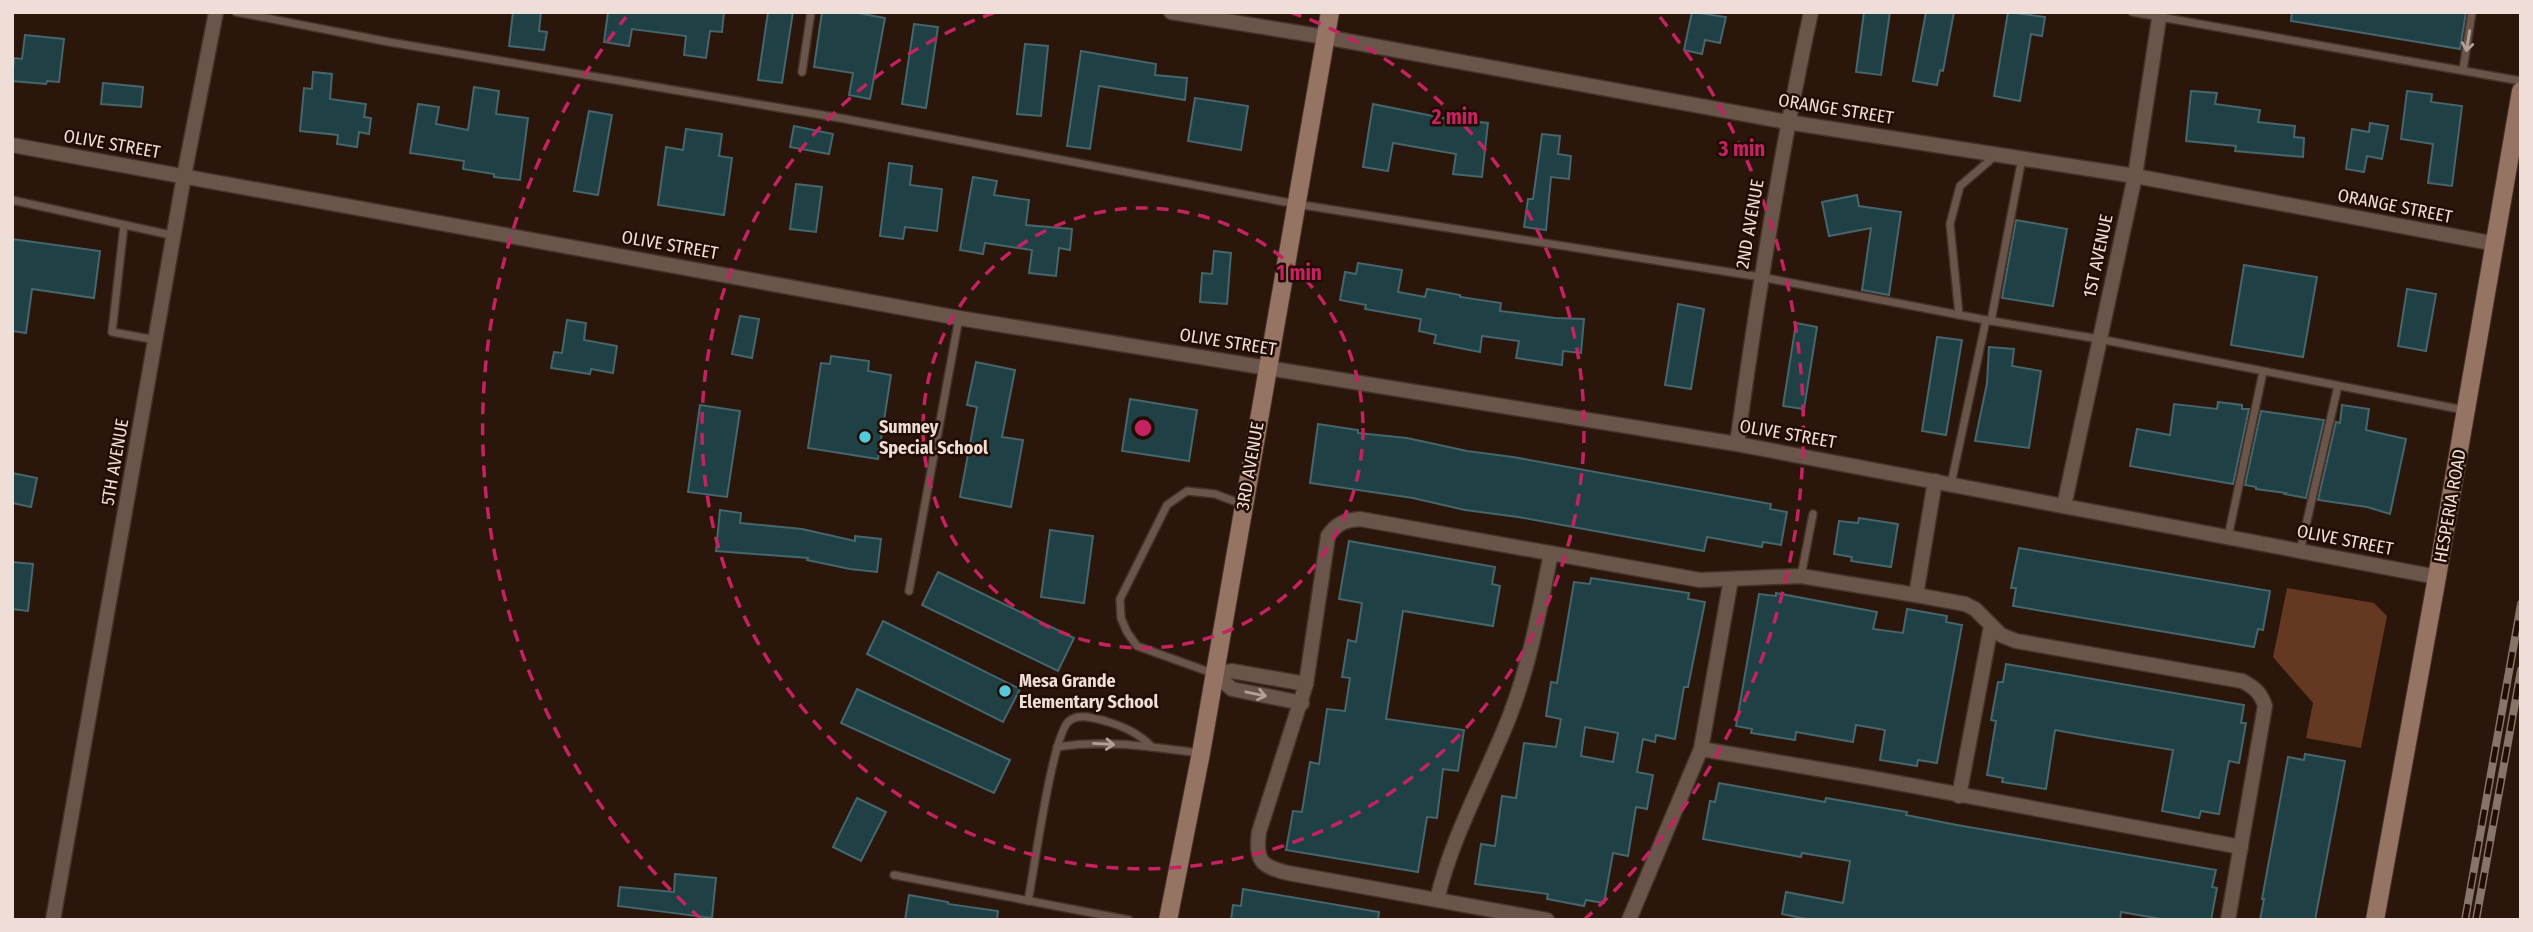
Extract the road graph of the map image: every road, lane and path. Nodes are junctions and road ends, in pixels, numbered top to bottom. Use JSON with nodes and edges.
{"nodes":[{"id":1,"x":216,"y":12,"type":"edge"},
{"id":2,"x":236,"y":12,"type":"edge"},
{"id":3,"x":811,"y":12,"type":"edge"},
{"id":4,"x":1171,"y":12,"type":"edge"},
{"id":5,"x":1330,"y":12,"type":"edge"},
{"id":6,"x":1811,"y":12,"type":"edge"},
{"id":7,"x":2132,"y":12,"type":"edge"},
{"id":8,"x":2472,"y":12,"type":"edge"},
{"id":9,"x":2160,"y":15,"type":"edge"},
{"id":10,"x":1325,"y":37,"type":"junction"},
{"id":11,"x":2463,"y":70,"type":"junction"},
{"id":12,"x":802,"y":72,"type":"dead end"},
{"id":13,"x":2521,"y":81,"type":"edge"},
{"id":14,"x":2521,"y":91,"type":"edge"},
{"id":15,"x":1787,"y":122,"type":"junction"},
{"id":16,"x":12,"y":145,"type":"edge"},
{"id":17,"x":1997,"y":154,"type":"junction"},
{"id":18,"x":2022,"y":158,"type":"junction"},
{"id":19,"x":184,"y":176,"type":"junction"},
{"id":20,"x":2134,"y":176,"type":"junction"},
{"id":21,"x":12,"y":200,"type":"edge"},
{"id":22,"x":1296,"y":204,"type":"junction"},
{"id":23,"x":124,"y":225,"type":"junction"},
{"id":24,"x":175,"y":236,"type":"junction"},
{"id":25,"x":2496,"y":244,"type":"junction"},
{"id":26,"x":1760,"y":277,"type":"junction"},
{"id":27,"x":1959,"y":315,"type":"junction"},
{"id":28,"x":959,"y":318,"type":"junction"},
{"id":29,"x":1988,"y":321,"type":"junction"},
{"id":30,"x":2099,"y":339,"type":"junction"},
{"id":31,"x":156,"y":340,"type":"junction"},
{"id":32,"x":1268,"y":368,"type":"junction"},
{"id":33,"x":2263,"y":372,"type":"junction"},
{"id":34,"x":2337,"y":386,"type":"junction"},
{"id":35,"x":2466,"y":411,"type":"junction"},
{"id":36,"x":1737,"y":444,"type":"junction"},
{"id":37,"x":1935,"y":481,"type":"junction"},
{"id":38,"x":1951,"y":484,"type":"junction"},
{"id":39,"x":1243,"y":505,"type":"junction"},
{"id":40,"x":2064,"y":506,"type":"junction"},
{"id":41,"x":1814,"y":514,"type":"dead end"},
{"id":42,"x":2228,"y":537,"type":"junction"},
{"id":43,"x":2300,"y":551,"type":"junction"},
{"id":44,"x":1551,"y":553,"type":"junction"},
{"id":45,"x":1801,"y":576,"type":"junction"},
{"id":46,"x":2437,"y":577,"type":"junction"},
{"id":47,"x":1731,"y":579,"type":"junction"},
{"id":48,"x":909,"y":591,"type":"dead end"},
{"id":49,"x":1916,"y":595,"type":"junction"},
{"id":50,"x":1991,"y":626,"type":"junction"},
{"id":51,"x":1215,"y":674,"type":"junction"},
{"id":52,"x":1306,"y":684,"type":"junction"},
{"id":53,"x":1301,"y":703,"type":"junction"},
{"id":54,"x":1057,"y":747,"type":"junction"},
{"id":55,"x":1152,"y":747,"type":"junction"},
{"id":56,"x":1701,"y":749,"type":"junction"},
{"id":57,"x":1201,"y":753,"type":"junction"},
{"id":58,"x":1959,"y":796,"type":"junction"},
{"id":59,"x":2241,"y":848,"type":"junction"},
{"id":60,"x":894,"y":875,"type":"dead end"},
{"id":61,"x":1437,"y":900,"type":"junction"},
{"id":62,"x":1028,"y":901,"type":"junction"},
{"id":63,"x":53,"y":920,"type":"edge"},
{"id":64,"x":1129,"y":920,"type":"edge"},
{"id":65,"x":1168,"y":920,"type":"edge"},
{"id":66,"x":1547,"y":920,"type":"edge"},
{"id":67,"x":1629,"y":920,"type":"edge"},
{"id":68,"x":2228,"y":920,"type":"edge"},
{"id":69,"x":2375,"y":920,"type":"edge"}],
"edges":[{"from":1,"to":19,"type":"street","name":"5TH AVENUE"},
{"from":2,"to":22,"type":"lane"},
{"from":3,"to":12,"type":"lane"},
{"from":4,"to":10,"type":"street","name":"ORANGE STREET"},
{"from":5,"to":10,"type":"street","name":"3RD AVENUE"},
{"from":6,"to":15,"type":"street","name":"2ND AVENUE"},
{"from":7,"to":9,"type":"lane"},
{"from":8,"to":11,"type":"lane","one_way":true},
{"from":9,"to":11,"type":"lane"},
{"from":9,"to":20,"type":"street","name":"1ST AVENUE"},
{"from":10,"to":15,"type":"street","name":"ORANGE STREET"},
{"from":10,"to":22,"type":"street","name":"3RD AVENUE"},
{"from":11,"to":13,"type":"lane"},
{"from":14,"to":25,"type":"street","name":"HESPERIA ROAD"},
{"from":15,"to":17,"type":"street","name":"ORANGE STREET"},
{"from":15,"to":26,"type":"street","name":"2ND AVENUE"},
{"from":16,"to":19,"type":"street","name":"OLIVE STREET"},
{"from":17,"to":18,"type":"street","name":"ORANGE STREET"},
{"from":17,"to":27,"type":"lane"},
{"from":18,"to":20,"type":"street","name":"ORANGE STREET"},
{"from":18,"to":29,"type":"lane"},
{"from":19,"to":24,"type":"street","name":"5TH AVENUE"},
{"from":19,"to":28,"type":"street","name":"OLIVE STREET"},
{"from":20,"to":25,"type":"street","name":"ORANGE STREET"},
{"from":20,"to":30,"type":"street","name":"1ST AVENUE"},
{"from":21,"to":23,"type":"lane"},
{"from":22,"to":26,"type":"lane"},
{"from":22,"to":32,"type":"street","name":"3RD AVENUE"},
{"from":23,"to":24,"type":"lane"},
{"from":23,"to":31,"type":"lane"},
{"from":24,"to":31,"type":"street","name":"5TH AVENUE"},
{"from":25,"to":35,"type":"street","name":"HESPERIA ROAD"},
{"from":26,"to":27,"type":"lane"},
{"from":26,"to":36,"type":"street","name":"2ND AVENUE"},
{"from":27,"to":29,"type":"lane"},
{"from":28,"to":32,"type":"street","name":"OLIVE STREET"},
{"from":28,"to":48,"type":"lane"},
{"from":29,"to":30,"type":"lane"},
{"from":29,"to":38,"type":"lane"},
{"from":30,"to":33,"type":"lane"},
{"from":30,"to":40,"type":"street","name":"1ST AVENUE"},
{"from":31,"to":63,"type":"street","name":"5TH AVENUE"},
{"from":32,"to":36,"type":"street","name":"OLIVE STREET"},
{"from":32,"to":39,"type":"street","name":"3RD AVENUE"},
{"from":33,"to":34,"type":"lane"},
{"from":33,"to":42,"type":"lane"},
{"from":34,"to":35,"type":"lane"},
{"from":34,"to":43,"type":"lane"},
{"from":35,"to":46,"type":"street","name":"HESPERIA ROAD"},
{"from":36,"to":37,"type":"street","name":"OLIVE STREET"},
{"from":37,"to":38,"type":"street","name":"OLIVE STREET"},
{"from":37,"to":49,"type":"street"},
{"from":38,"to":40,"type":"street","name":"OLIVE STREET"},
{"from":39,"to":51,"type":"street","name":"3RD AVENUE"},
{"from":39,"to":51,"type":"lane"},
{"from":40,"to":42,"type":"street","name":"OLIVE STREET"},
{"from":41,"to":45,"type":"lane"},
{"from":42,"to":43,"type":"street","name":"OLIVE STREET"},
{"from":43,"to":46,"type":"street","name":"OLIVE STREET"},
{"from":44,"to":47,"type":"street"},
{"from":44,"to":52,"type":"street"},
{"from":44,"to":61,"type":"street"},
{"from":45,"to":47,"type":"street"},
{"from":45,"to":49,"type":"street"},
{"from":46,"to":69,"type":"street","name":"HESPERIA ROAD"},
{"from":47,"to":56,"type":"street"},
{"from":49,"to":50,"type":"street"},
{"from":50,"to":58,"type":"street"},
{"from":50,"to":59,"type":"street"},
{"from":51,"to":52,"type":"street"},
{"from":51,"to":53,"type":"street","one_way":true},
{"from":51,"to":57,"type":"street","name":"3RD AVENUE"},
{"from":52,"to":53,"type":"street"},
{"from":53,"to":61,"type":"street"},
{"from":54,"to":55,"type":"lane","one_way":true},
{"from":54,"to":55,"type":"lane"},
{"from":54,"to":62,"type":"lane"},
{"from":55,"to":57,"type":"lane"},
{"from":56,"to":58,"type":"street"},
{"from":56,"to":67,"type":"street"},
{"from":57,"to":65,"type":"street","name":"3RD AVENUE"},
{"from":58,"to":59,"type":"street"},
{"from":59,"to":68,"type":"street"},
{"from":60,"to":62,"type":"lane"},
{"from":61,"to":66,"type":"street"},
{"from":62,"to":64,"type":"lane"}]}
